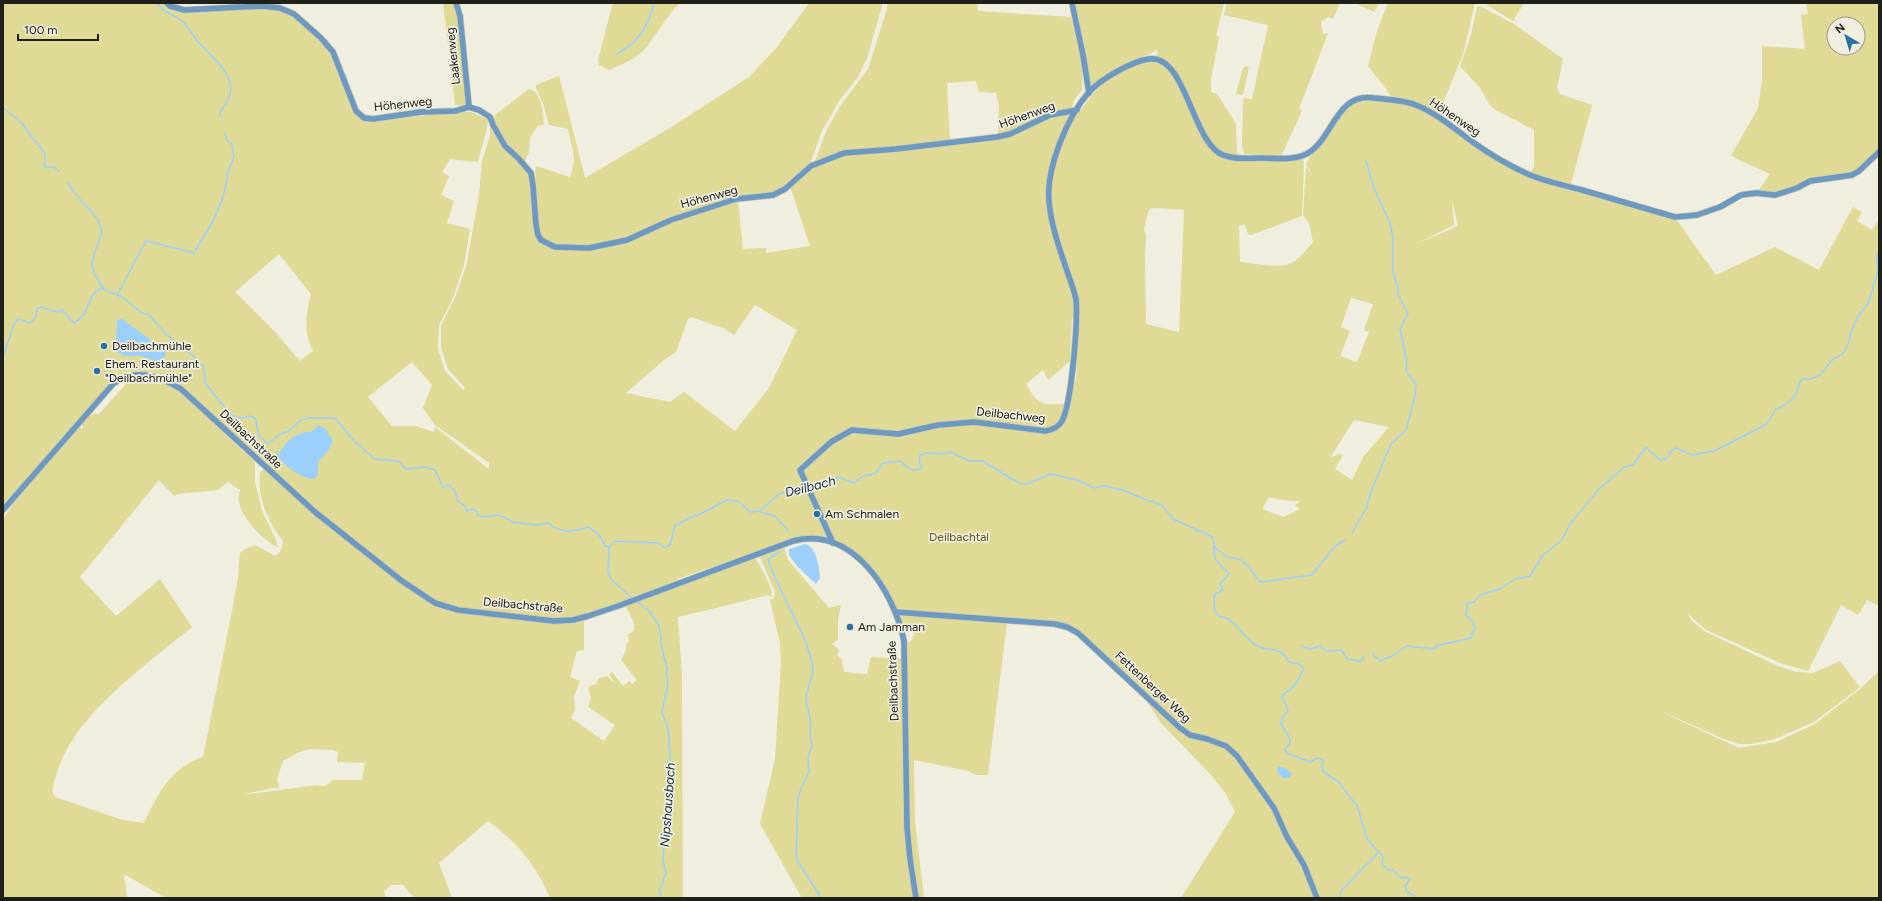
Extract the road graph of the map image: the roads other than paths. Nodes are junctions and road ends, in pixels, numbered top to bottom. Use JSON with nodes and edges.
{"nodes":[{"id":1,"x":167,"y":3,"type":"edge"},
{"id":2,"x":456,"y":3,"type":"edge"},
{"id":3,"x":1072,"y":3,"type":"edge"},
{"id":4,"x":1089,"y":93,"type":"junction"},
{"id":5,"x":469,"y":107,"type":"junction"},
{"id":6,"x":1077,"y":110,"type":"junction"},
{"id":7,"x":1879,"y":152,"type":"edge"},
{"id":8,"x":3,"y":510,"type":"edge"},
{"id":9,"x":833,"y":543,"type":"junction"},
{"id":10,"x":895,"y":612,"type":"junction"},
{"id":11,"x":916,"y":898,"type":"edge"},
{"id":12,"x":1317,"y":898,"type":"edge"}],
"edges":[{"from":1,"to":5,"type":"street","name":"Höhenweg"},
{"from":2,"to":5,"type":"street","name":"Laakerweg"},
{"from":3,"to":4,"type":"street"},
{"from":4,"to":6,"type":"street","name":"Höhenweg"},
{"from":4,"to":7,"type":"street","name":"Höhenweg"},
{"from":5,"to":6,"type":"street","name":"Höhenweg"},
{"from":6,"to":9,"type":"street","name":"Deilbachweg"},
{"from":8,"to":9,"type":"street","name":"Deilbachstraße"},
{"from":9,"to":10,"type":"street","name":"Deilbachstraße"},
{"from":10,"to":11,"type":"street","name":"Deilbachstraße"},
{"from":10,"to":12,"type":"street","name":"Fettenberger Weg"}]}
